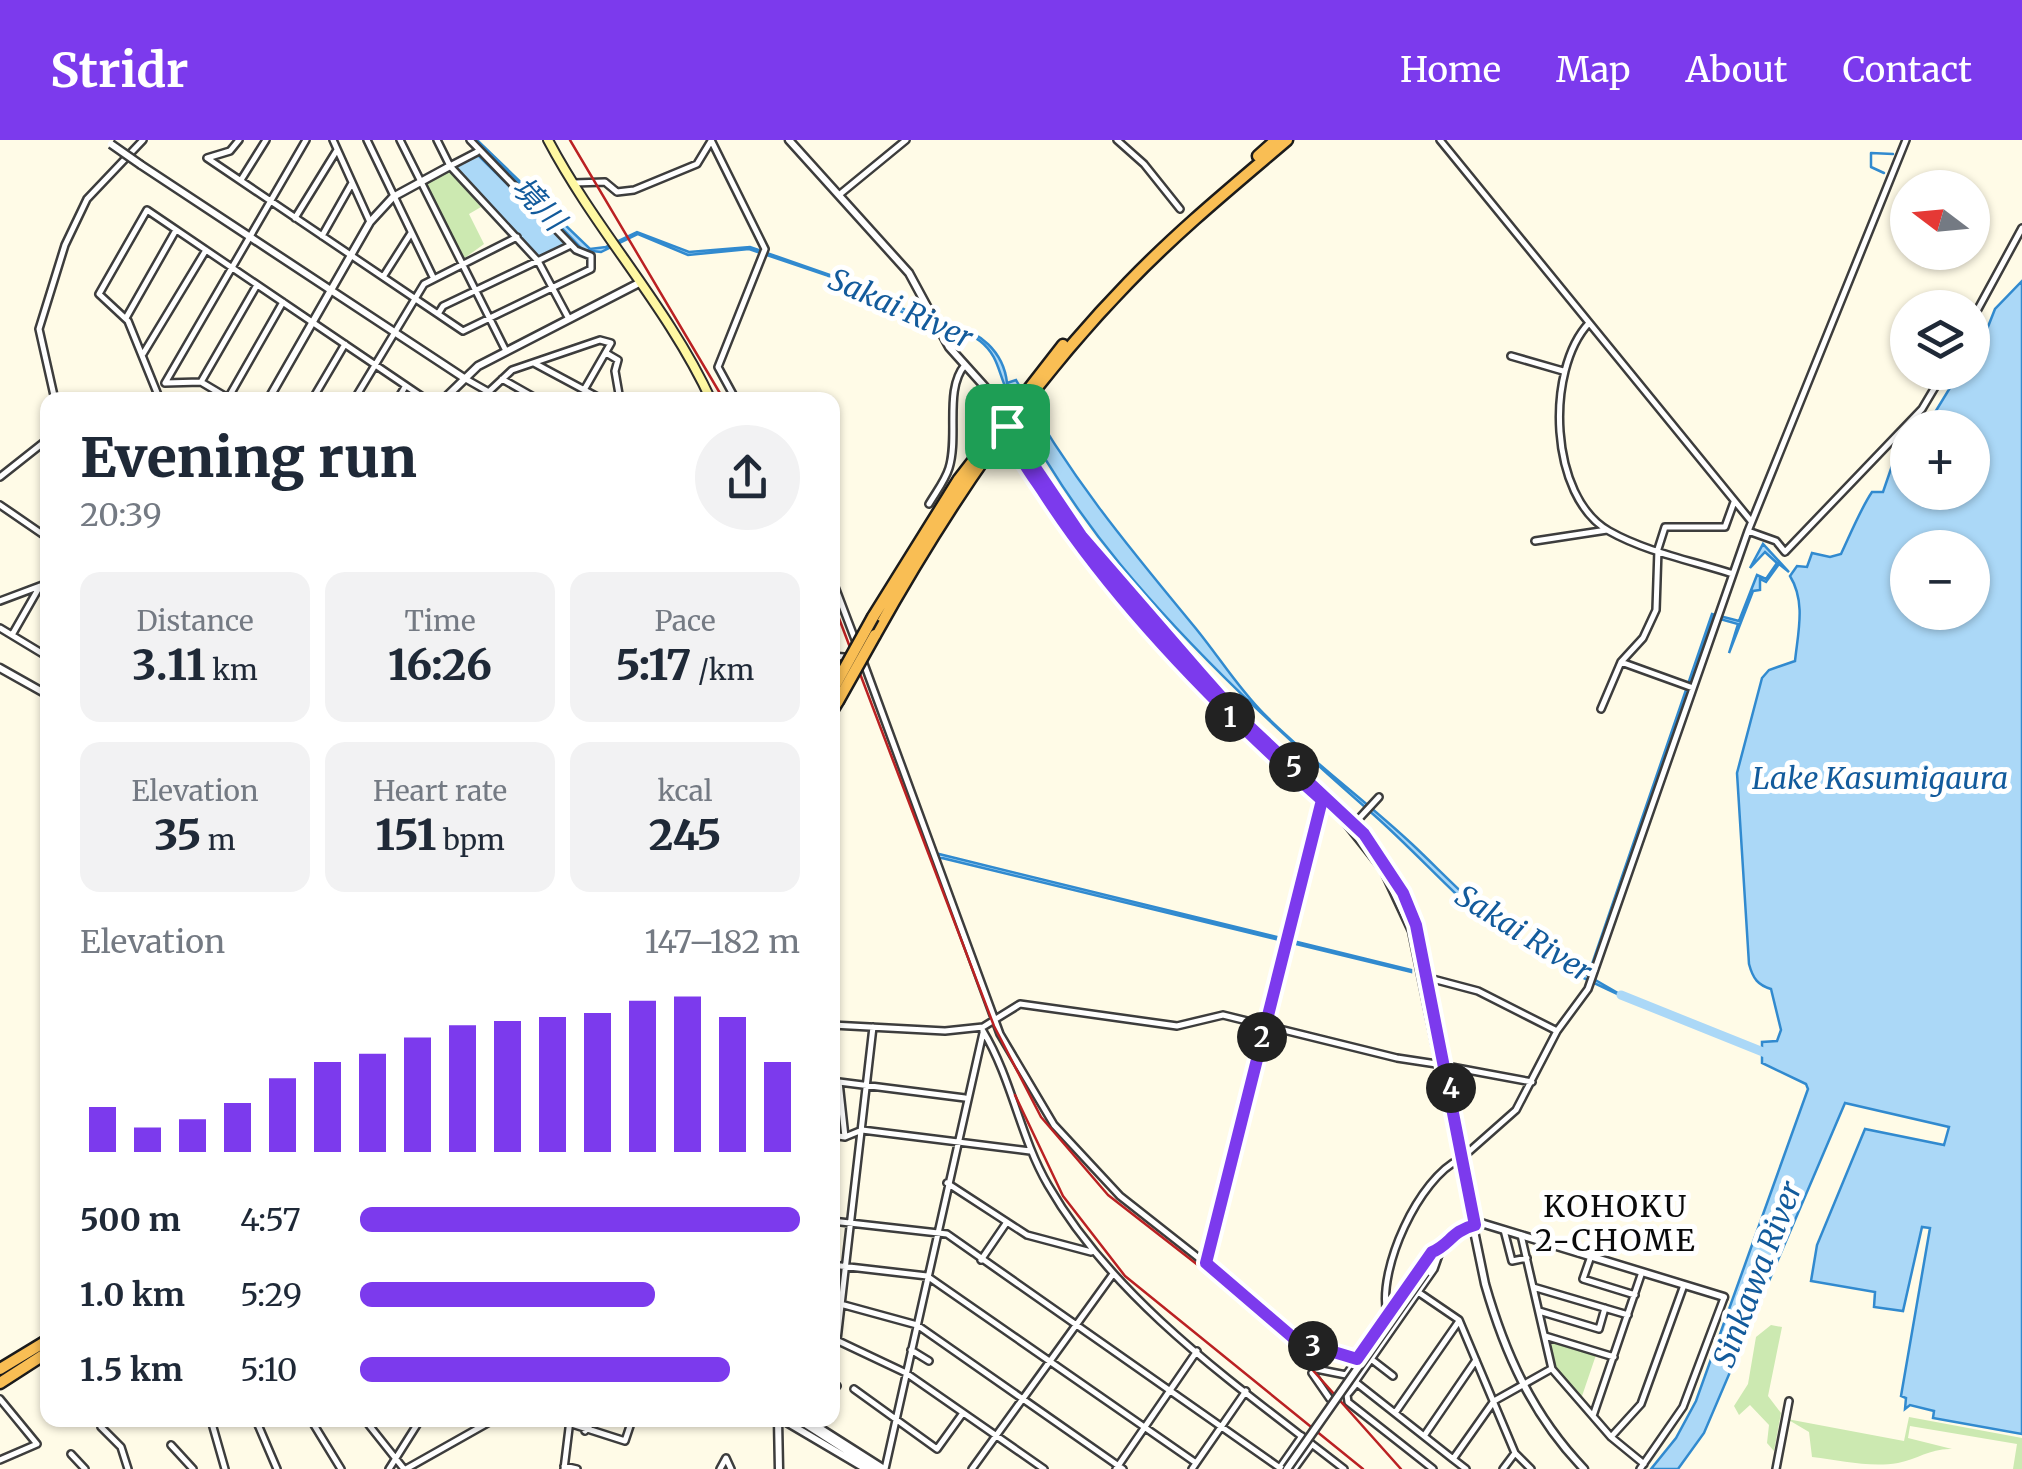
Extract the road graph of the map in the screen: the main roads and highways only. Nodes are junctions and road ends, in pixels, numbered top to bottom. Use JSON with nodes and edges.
{"nodes":[{"id":1,"x":548,"y":140,"type":"edge"},
{"id":2,"x":1276,"y":140,"type":"edge"},
{"id":3,"x":1287,"y":140,"type":"edge"},
{"id":4,"x":707,"y":392,"type":"edge"},
{"id":5,"x":1027,"y":393,"type":"junction"},
{"id":6,"x":1008,"y":417,"type":"junction"},
{"id":7,"x":840,"y":688,"type":"edge"},
{"id":8,"x":840,"y":691,"type":"edge"},
{"id":9,"x":40,"y":1348,"type":"edge"},
{"id":10,"x":40,"y":1348,"type":"edge"},
{"id":11,"x":0,"y":1373,"type":"edge"}],
"edges":[{"from":1,"to":4,"type":"main road"},
{"from":2,"to":5,"type":"highway"},
{"from":3,"to":5,"type":"highway"},
{"from":5,"to":6,"type":"highway"},
{"from":6,"to":7,"type":"highway","bridge":true},
{"from":6,"to":8,"type":"highway","bridge":true},
{"from":9,"to":11,"type":"highway"},
{"from":10,"to":11,"type":"highway"}]}
